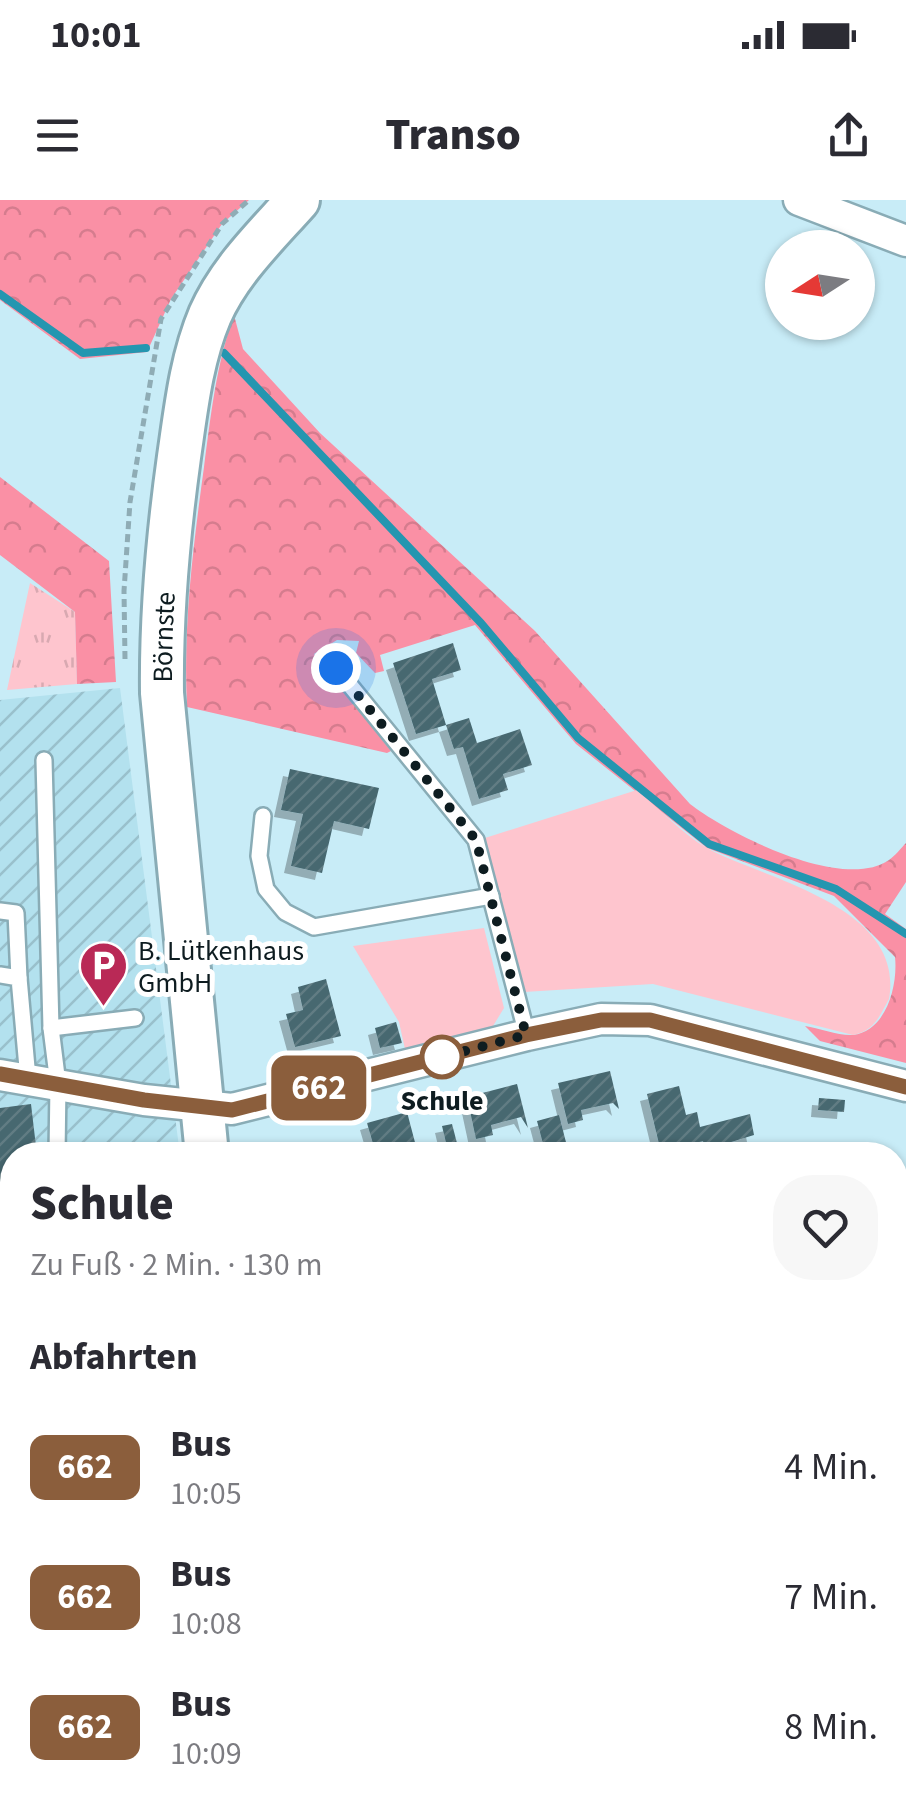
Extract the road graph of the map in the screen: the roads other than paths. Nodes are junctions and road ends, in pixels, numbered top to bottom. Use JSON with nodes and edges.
{"nodes":[{"id":1,"x":298,"y":200,"type":"edge"},
{"id":2,"x":799,"y":200,"type":"edge"},
{"id":3,"x":906,"y":241,"type":"edge"},
{"id":4,"x":336,"y":668,"type":"dead end"},
{"id":5,"x":44,"y":760,"type":"dead end"},
{"id":6,"x":263,"y":816,"type":"dead end"},
{"id":7,"x":491,"y":896,"type":"junction"},
{"id":8,"x":0,"y":911,"type":"edge"},
{"id":9,"x":0,"y":975,"type":"edge"},
{"id":10,"x":19,"y":978,"type":"junction"},
{"id":11,"x":135,"y":1018,"type":"dead end"},
{"id":12,"x":51,"y":1028,"type":"junction"},
{"id":13,"x":526,"y":1035,"type":"junction"},
{"id":14,"x":14,"y":1077,"type":"edge"},
{"id":15,"x":58,"y":1084,"type":"junction"},
{"id":16,"x":906,"y":1086,"type":"edge"},
{"id":17,"x":201,"y":1106,"type":"junction"},
{"id":18,"x":57,"y":1142,"type":"edge"},
{"id":19,"x":205,"y":1142,"type":"edge"}],
"edges":[{"from":1,"to":17,"type":"street","name":"Börnste"},
{"from":2,"to":3,"type":"street"},
{"from":4,"to":7,"type":"lane"},
{"from":5,"to":12,"type":"lane"},
{"from":6,"to":7,"type":"lane"},
{"from":7,"to":13,"type":"lane"},
{"from":8,"to":10,"type":"lane"},
{"from":9,"to":10,"type":"lane"},
{"from":10,"to":14,"type":"lane"},
{"from":11,"to":12,"type":"lane"},
{"from":12,"to":15,"type":"lane"},
{"from":13,"to":16,"type":"street"},
{"from":13,"to":17,"type":"street"},
{"from":14,"to":15,"type":"street"},
{"from":15,"to":17,"type":"street"},
{"from":15,"to":18,"type":"lane"},
{"from":17,"to":19,"type":"street","name":"Börnste"}]}
